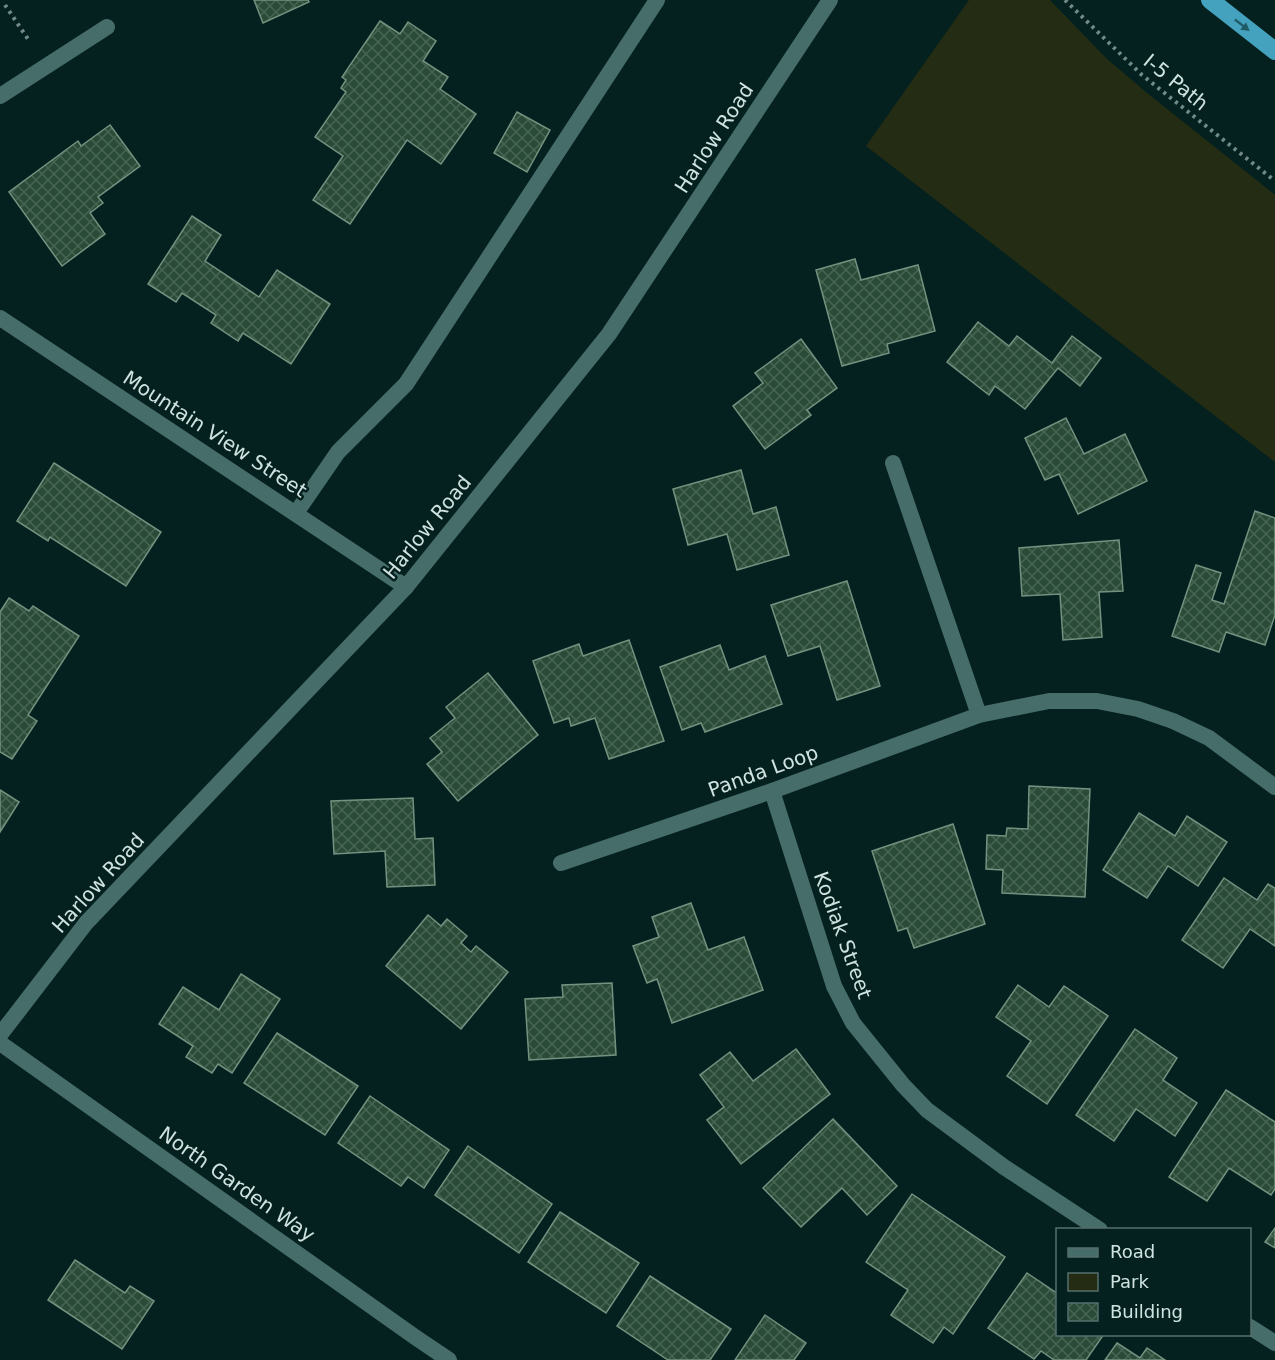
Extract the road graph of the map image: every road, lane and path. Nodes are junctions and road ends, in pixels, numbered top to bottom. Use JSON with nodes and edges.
{"nodes":[{"id":1,"x":657,"y":0,"type":"edge"},
{"id":2,"x":830,"y":0,"type":"edge"},
{"id":3,"x":1065,"y":0,"type":"edge"},
{"id":4,"x":1210,"y":0,"type":"edge"},
{"id":5,"x":5,"y":5,"type":"dead end"},
{"id":6,"x":106,"y":27,"type":"dead end"},
{"id":7,"x":1275,"y":51,"type":"edge"},
{"id":8,"x":46,"y":67,"type":"junction"},
{"id":9,"x":0,"y":96,"type":"edge"},
{"id":10,"x":1275,"y":181,"type":"edge"},
{"id":11,"x":0,"y":318,"type":"edge"},
{"id":12,"x":893,"y":463,"type":"dead end"},
{"id":13,"x":296,"y":513,"type":"junction"},
{"id":14,"x":406,"y":587,"type":"junction"},
{"id":15,"x":979,"y":715,"type":"junction"},
{"id":16,"x":1275,"y":787,"type":"edge"},
{"id":17,"x":772,"y":791,"type":"junction"},
{"id":18,"x":561,"y":863,"type":"dead end"},
{"id":19,"x":0,"y":1035,"type":"edge"},
{"id":20,"x":0,"y":1043,"type":"edge"},
{"id":21,"x":1097,"y":1228,"type":"edge"},
{"id":22,"x":1251,"y":1328,"type":"edge"},
{"id":23,"x":1275,"y":1343,"type":"edge"},
{"id":24,"x":449,"y":1360,"type":"edge"}],
"edges":[{"from":1,"to":13,"type":"street"},
{"from":2,"to":14,"type":"street","name":"Harlow Road"},
{"from":3,"to":10,"type":"path","name":"I-5 Path"},
{"from":4,"to":7,"type":"highway","one_way":true},
{"from":5,"to":8,"type":"path"},
{"from":6,"to":8,"type":"street"},
{"from":8,"to":9,"type":"street"},
{"from":11,"to":13,"type":"street","name":"Mountain View Street"},
{"from":12,"to":15,"type":"street"},
{"from":13,"to":14,"type":"street","name":"Mountain View Street"},
{"from":14,"to":19,"type":"street","name":"Harlow Road"},
{"from":15,"to":16,"type":"street","name":"Panda Loop"},
{"from":15,"to":17,"type":"street","name":"Panda Loop"},
{"from":17,"to":18,"type":"street","name":"Panda Loop"},
{"from":17,"to":21,"type":"street","name":"Kodiak Street"},
{"from":20,"to":24,"type":"street","name":"North Garden Way"},
{"from":22,"to":23,"type":"street"}]}
